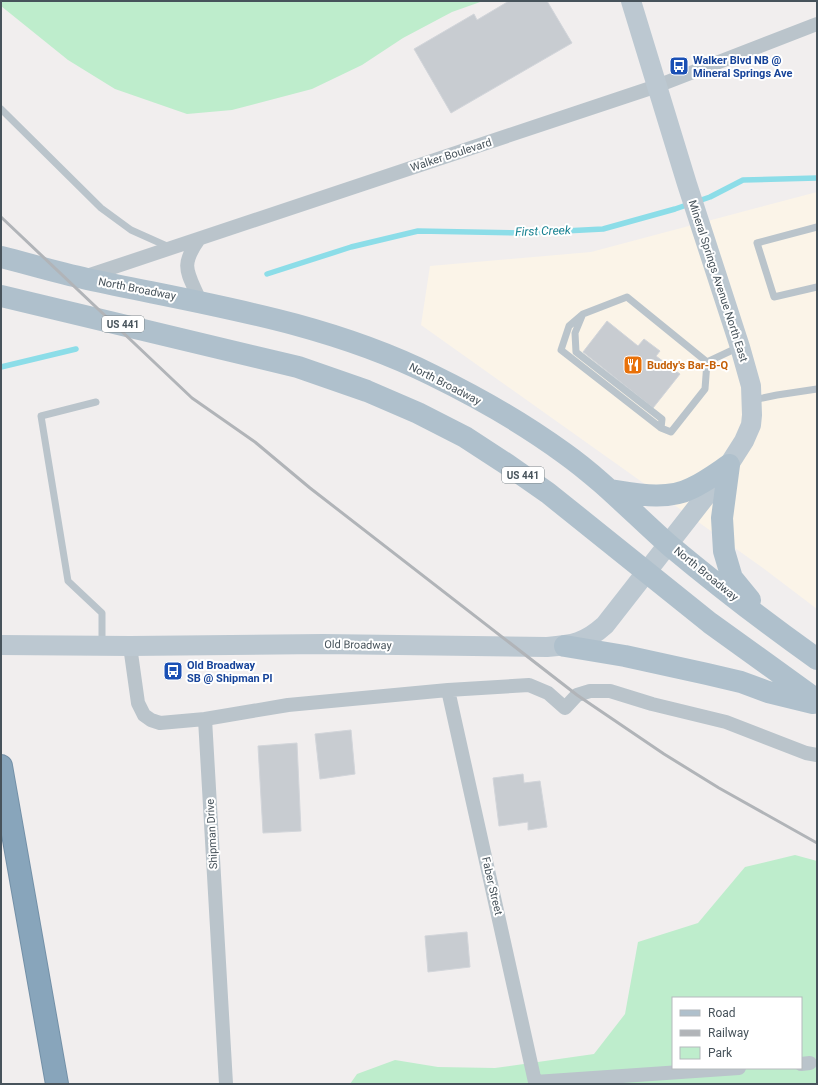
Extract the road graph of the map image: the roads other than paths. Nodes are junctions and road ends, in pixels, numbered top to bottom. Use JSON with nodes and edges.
{"nodes":[{"id":1,"x":631,"y":1,"type":"edge"},
{"id":2,"x":817,"y":24,"type":"edge"},
{"id":3,"x":657,"y":86,"type":"junction"},
{"id":4,"x":1,"y":108,"type":"edge"},
{"id":5,"x":817,"y":227,"type":"edge"},
{"id":6,"x":199,"y":239,"type":"junction"},
{"id":7,"x":171,"y":248,"type":"junction"},
{"id":8,"x":1,"y":257,"type":"edge"},
{"id":9,"x":82,"y":278,"type":"junction"},
{"id":10,"x":817,"y":287,"type":"edge"},
{"id":11,"x":1,"y":296,"type":"edge"},
{"id":12,"x":200,"y":301,"type":"junction"},
{"id":13,"x":583,"y":314,"type":"junction"},
{"id":14,"x":740,"y":347,"type":"junction"},
{"id":15,"x":707,"y":362,"type":"junction"},
{"id":16,"x":817,"y":389,"type":"edge"},
{"id":17,"x":752,"y":400,"type":"junction"},
{"id":18,"x":96,"y":402,"type":"dead end"},
{"id":19,"x":661,"y":428,"type":"junction"},
{"id":20,"x":729,"y":465,"type":"junction"},
{"id":21,"x":610,"y":490,"type":"junction"},
{"id":22,"x":669,"y":544,"type":"junction"},
{"id":23,"x":647,"y":572,"type":"junction"},
{"id":24,"x":767,"y":624,"type":"junction"},
{"id":25,"x":1,"y":645,"type":"edge"},
{"id":26,"x":102,"y":645,"type":"junction"},
{"id":27,"x":130,"y":646,"type":"junction"},
{"id":28,"x":565,"y":646,"type":"junction"},
{"id":29,"x":817,"y":659,"type":"edge"},
{"id":30,"x":448,"y":690,"type":"junction"},
{"id":31,"x":817,"y":700,"type":"edge"},
{"id":32,"x":817,"y":704,"type":"edge"},
{"id":33,"x":205,"y":719,"type":"junction"},
{"id":34,"x":817,"y":755,"type":"edge"},
{"id":35,"x":1,"y":766,"type":"edge"},
{"id":36,"x":724,"y":1069,"type":"edge"},
{"id":37,"x":57,"y":1084,"type":"edge"},
{"id":38,"x":226,"y":1084,"type":"edge"}],
"edges":[{"from":1,"to":3,"type":"main road","name":"Mineral Springs Avenue North East"},
{"from":2,"to":3,"type":"street","name":"Walker Boulevard"},
{"from":3,"to":6,"type":"street","name":"Walker Boulevard"},
{"from":3,"to":14,"type":"main road","name":"Mineral Springs Avenue North East"},
{"from":4,"to":7,"type":"lane"},
{"from":5,"to":10,"type":"lane"},
{"from":6,"to":7,"type":"street","name":"Walker Boulevard"},
{"from":6,"to":12,"type":"street"},
{"from":7,"to":9,"type":"street","name":"Walker Boulevard"},
{"from":8,"to":9,"type":"main road","name":"North Broadway"},
{"from":9,"to":12,"type":"main road","name":"North Broadway"},
{"from":11,"to":23,"type":"main road","number":"US 441"},
{"from":12,"to":21,"type":"main road","name":"North Broadway"},
{"from":13,"to":15,"type":"lane"},
{"from":13,"to":19,"type":"lane"},
{"from":13,"to":19,"type":"lane"},
{"from":14,"to":15,"type":"lane"},
{"from":14,"to":17,"type":"main road","name":"Mineral Springs Avenue North East"},
{"from":15,"to":19,"type":"lane"},
{"from":16,"to":17,"type":"lane"},
{"from":17,"to":20,"type":"main road","name":"Mineral Springs Avenue North East"},
{"from":18,"to":26,"type":"lane"},
{"from":20,"to":21,"type":"main road"},
{"from":20,"to":22,"type":"main road","name":"Mineral Springs Avenue North East"},
{"from":20,"to":24,"type":"main road"},
{"from":21,"to":22,"type":"main road","name":"North Broadway"},
{"from":22,"to":23,"type":"main road","name":"Old Broadway"},
{"from":22,"to":24,"type":"main road","name":"North Broadway"},
{"from":23,"to":28,"type":"main road","name":"Old Broadway"},
{"from":23,"to":31,"type":"main road","number":"US 441"},
{"from":24,"to":29,"type":"main road","name":"North Broadway"},
{"from":25,"to":26,"type":"main road","name":"Old Broadway"},
{"from":26,"to":27,"type":"main road","name":"Old Broadway"},
{"from":27,"to":28,"type":"main road","name":"Old Broadway"},
{"from":27,"to":33,"type":"street"},
{"from":28,"to":32,"type":"main road"},
{"from":30,"to":33,"type":"street"},
{"from":30,"to":34,"type":"street"},
{"from":30,"to":36,"type":"street","name":"Faber Street"},
{"from":33,"to":38,"type":"street","name":"Shipman Drive"},
{"from":35,"to":37,"type":"highway"}]}
